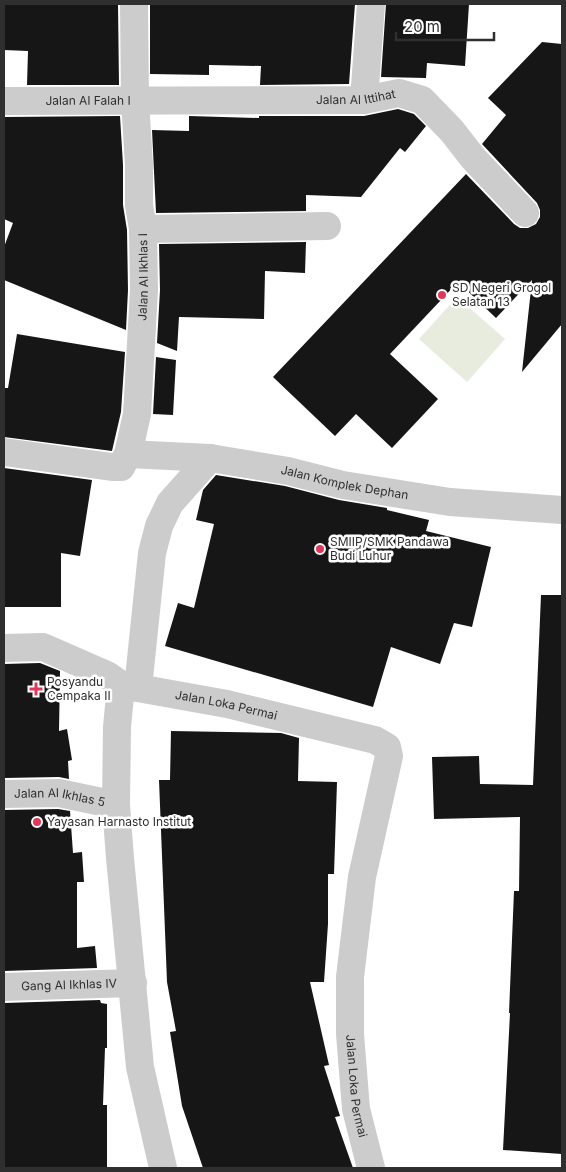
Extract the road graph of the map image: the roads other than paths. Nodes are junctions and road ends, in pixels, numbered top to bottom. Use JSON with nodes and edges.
{"nodes":[{"id":1,"x":134,"y":4,"type":"edge"},
{"id":2,"x":371,"y":4,"type":"edge"},
{"id":3,"x":135,"y":100,"type":"junction"},
{"id":4,"x":364,"y":100,"type":"junction"},
{"id":5,"x":4,"y":101,"type":"edge"},
{"id":6,"x":525,"y":213,"type":"dead end"},
{"id":7,"x":327,"y":226,"type":"dead end"},
{"id":8,"x":143,"y":229,"type":"junction"},
{"id":9,"x":4,"y":452,"type":"edge"},
{"id":10,"x":133,"y":454,"type":"junction"},
{"id":11,"x":210,"y":458,"type":"junction"},
{"id":12,"x":562,"y":510,"type":"edge"},
{"id":13,"x":4,"y":648,"type":"edge"},
{"id":14,"x":122,"y":683,"type":"junction"},
{"id":15,"x":4,"y":794,"type":"edge"},
{"id":16,"x":116,"y":805,"type":"junction"},
{"id":17,"x":133,"y":983,"type":"junction"},
{"id":18,"x":4,"y":987,"type":"edge"},
{"id":19,"x":163,"y":1168,"type":"edge"},
{"id":20,"x":371,"y":1168,"type":"edge"}],
"edges":[{"from":1,"to":3,"type":"street","name":"Jalan Al Falah I"},
{"from":2,"to":4,"type":"street"},
{"from":3,"to":4,"type":"street","name":"Jalan Al Ittihat"},
{"from":3,"to":5,"type":"street","name":"Jalan Al Falah I"},
{"from":3,"to":8,"type":"street","name":"Jalan Al Ikhlas I"},
{"from":4,"to":6,"type":"street","name":"Jalan Al Ittihat"},
{"from":7,"to":8,"type":"street"},
{"from":8,"to":10,"type":"street","name":"Jalan Al Ikhlas I"},
{"from":9,"to":10,"type":"street"},
{"from":10,"to":11,"type":"street","name":"Jalan Komplek Dephan"},
{"from":11,"to":12,"type":"street","name":"Jalan Komplek Dephan"},
{"from":11,"to":14,"type":"street"},
{"from":13,"to":14,"type":"street"},
{"from":14,"to":16,"type":"street"},
{"from":14,"to":20,"type":"street","name":"Jalan Loka Permai"},
{"from":15,"to":16,"type":"street","name":"Jalan Al Ikhlas 5"},
{"from":16,"to":17,"type":"street"},
{"from":17,"to":18,"type":"street","name":"Gang Al Ikhlas IV"},
{"from":17,"to":19,"type":"street"}]}
